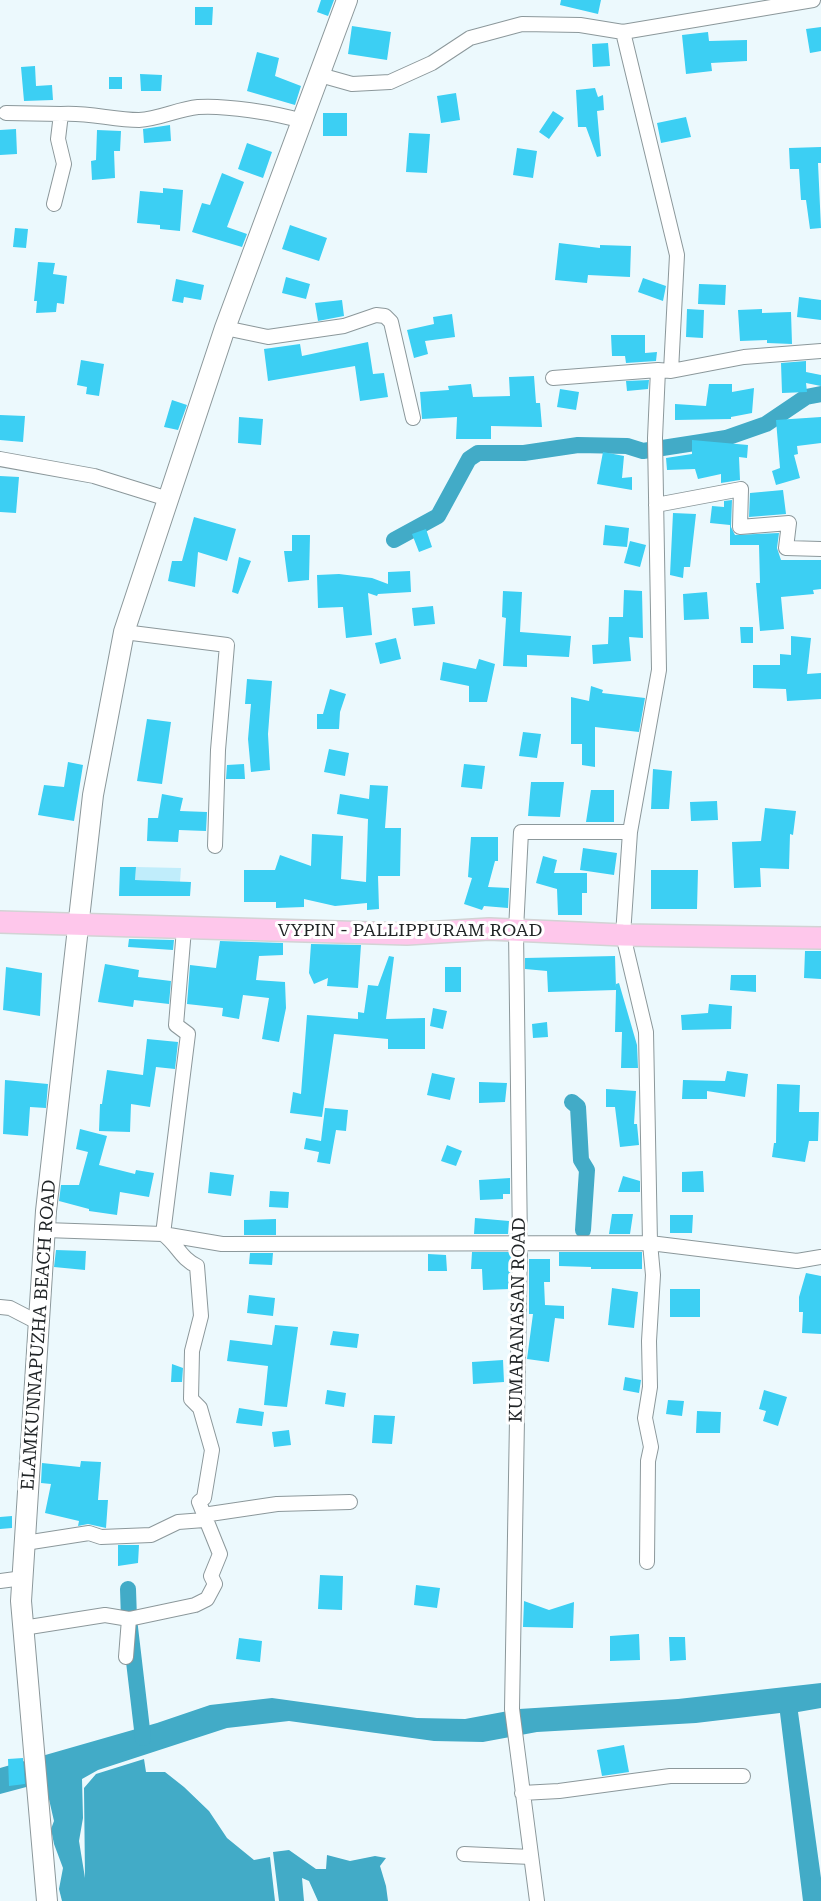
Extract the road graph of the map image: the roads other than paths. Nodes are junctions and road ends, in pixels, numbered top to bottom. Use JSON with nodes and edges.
{"nodes":[{"id":1,"x":347,"y":0,"type":"edge"},
{"id":2,"x":813,"y":0,"type":"edge"},
{"id":3,"x":623,"y":32,"type":"junction"},
{"id":4,"x":320,"y":75,"type":"junction"},
{"id":5,"x":6,"y":113,"type":"dead end"},
{"id":6,"x":61,"y":114,"type":"junction"},
{"id":7,"x":302,"y":122,"type":"junction"},
{"id":8,"x":54,"y":204,"type":"dead end"},
{"id":9,"x":225,"y":328,"type":"junction"},
{"id":10,"x":821,"y":351,"type":"edge"},
{"id":11,"x":664,"y":371,"type":"junction"},
{"id":12,"x":553,"y":378,"type":"dead end"},
{"id":13,"x":413,"y":418,"type":"dead end"},
{"id":14,"x":0,"y":459,"type":"edge"},
{"id":15,"x":168,"y":499,"type":"junction"},
{"id":16,"x":656,"y":505,"type":"junction"},
{"id":17,"x":821,"y":549,"type":"edge"},
{"id":18,"x":124,"y":632,"type":"junction"},
{"id":19,"x":630,"y":832,"type":"junction"},
{"id":20,"x":215,"y":846,"type":"dead end"},
{"id":21,"x":0,"y":922,"type":"edge"},
{"id":22,"x":79,"y":925,"type":"junction"},
{"id":23,"x":183,"y":928,"type":"junction"},
{"id":24,"x":516,"y":930,"type":"junction"},
{"id":25,"x":623,"y":935,"type":"junction"},
{"id":26,"x":821,"y":938,"type":"edge"},
{"id":27,"x":45,"y":1230,"type":"junction"},
{"id":28,"x":163,"y":1234,"type":"junction"},
{"id":29,"x":650,"y":1243,"type":"junction"},
{"id":30,"x":520,"y":1245,"type":"junction"},
{"id":31,"x":821,"y":1257,"type":"edge"},
{"id":32,"x":0,"y":1307,"type":"edge"},
{"id":33,"x":39,"y":1323,"type":"junction"},
{"id":34,"x":350,"y":1502,"type":"dead end"},
{"id":35,"x":204,"y":1517,"type":"junction"},
{"id":36,"x":25,"y":1543,"type":"junction"},
{"id":37,"x":647,"y":1563,"type":"dead end"},
{"id":38,"x":23,"y":1578,"type":"junction"},
{"id":39,"x":0,"y":1581,"type":"edge"},
{"id":40,"x":132,"y":1619,"type":"junction"},
{"id":41,"x":24,"y":1628,"type":"junction"},
{"id":42,"x":126,"y":1657,"type":"dead end"},
{"id":43,"x":743,"y":1776,"type":"dead end"},
{"id":44,"x":522,"y":1793,"type":"junction"},
{"id":45,"x":464,"y":1854,"type":"dead end"},
{"id":46,"x":531,"y":1857,"type":"junction"},
{"id":47,"x":47,"y":1901,"type":"edge"},
{"id":48,"x":537,"y":1901,"type":"edge"}],
"edges":[{"from":1,"to":4,"type":"main road","name":"ELAMKUNNAPUZHA BEACH ROAD"},
{"from":2,"to":3,"type":"street"},
{"from":3,"to":4,"type":"street"},
{"from":3,"to":11,"type":"street"},
{"from":4,"to":7,"type":"main road","name":"ELAMKUNNAPUZHA BEACH ROAD"},
{"from":5,"to":6,"type":"street"},
{"from":6,"to":7,"type":"street"},
{"from":6,"to":8,"type":"street"},
{"from":7,"to":9,"type":"main road","name":"ELAMKUNNAPUZHA BEACH ROAD"},
{"from":9,"to":13,"type":"street"},
{"from":9,"to":15,"type":"main road","name":"ELAMKUNNAPUZHA BEACH ROAD"},
{"from":10,"to":11,"type":"street"},
{"from":11,"to":12,"type":"street"},
{"from":11,"to":16,"type":"street"},
{"from":14,"to":15,"type":"street"},
{"from":15,"to":18,"type":"main road","name":"ELAMKUNNAPUZHA BEACH ROAD"},
{"from":16,"to":17,"type":"street"},
{"from":16,"to":19,"type":"street"},
{"from":18,"to":20,"type":"street"},
{"from":18,"to":22,"type":"main road","name":"ELAMKUNNAPUZHA BEACH ROAD"},
{"from":19,"to":24,"type":"street","name":"KUMARANASAN ROAD"},
{"from":19,"to":25,"type":"street"},
{"from":21,"to":22,"type":"main road","name":"VYPIN - PALLIPPURAM ROAD"},
{"from":22,"to":23,"type":"main road","name":"VYPIN - PALLIPPURAM ROAD"},
{"from":22,"to":27,"type":"main road","name":"ELAMKUNNAPUZHA BEACH ROAD"},
{"from":23,"to":24,"type":"main road","name":"VYPIN - PALLIPPURAM ROAD"},
{"from":23,"to":28,"type":"street"},
{"from":24,"to":25,"type":"main road","name":"VYPIN - PALLIPPURAM ROAD"},
{"from":24,"to":30,"type":"street","name":"KUMARANASAN ROAD"},
{"from":25,"to":26,"type":"main road","name":"VYPIN - PALLIPPURAM ROAD"},
{"from":25,"to":29,"type":"street"},
{"from":27,"to":28,"type":"street"},
{"from":27,"to":33,"type":"main road","name":"ELAMKUNNAPUZHA BEACH ROAD"},
{"from":28,"to":30,"type":"street"},
{"from":28,"to":35,"type":"street"},
{"from":29,"to":30,"type":"street"},
{"from":29,"to":31,"type":"street"},
{"from":29,"to":37,"type":"street"},
{"from":30,"to":44,"type":"street","name":"KUMARANASAN ROAD"},
{"from":32,"to":33,"type":"street"},
{"from":33,"to":36,"type":"main road","name":"ELAMKUNNAPUZHA BEACH ROAD"},
{"from":34,"to":35,"type":"street"},
{"from":35,"to":36,"type":"street"},
{"from":35,"to":40,"type":"street"},
{"from":36,"to":38,"type":"main road","name":"ELAMKUNNAPUZHA BEACH ROAD"},
{"from":38,"to":39,"type":"street"},
{"from":38,"to":41,"type":"main road","name":"ELAMKUNNAPUZHA BEACH ROAD"},
{"from":40,"to":41,"type":"street"},
{"from":40,"to":42,"type":"street"},
{"from":41,"to":47,"type":"main road","name":"ELAMKUNNAPUZHA BEACH ROAD"},
{"from":43,"to":44,"type":"street"},
{"from":44,"to":46,"type":"street"},
{"from":45,"to":46,"type":"street"},
{"from":46,"to":48,"type":"street"}]}
